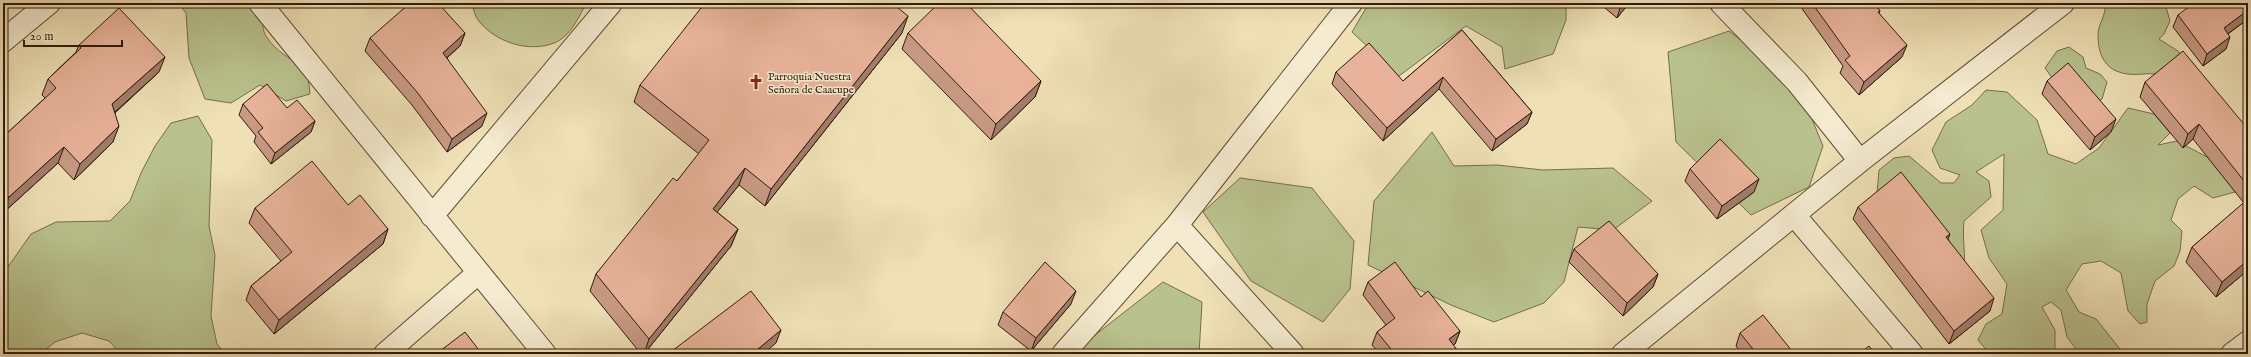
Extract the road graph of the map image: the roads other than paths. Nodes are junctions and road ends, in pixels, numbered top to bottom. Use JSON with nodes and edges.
{"nodes":[{"id":1,"x":49,"y":3,"type":"edge"},
{"id":2,"x":260,"y":3,"type":"edge"},
{"id":3,"x":611,"y":3,"type":"edge"},
{"id":4,"x":1351,"y":3,"type":"edge"},
{"id":5,"x":1721,"y":3,"type":"edge"},
{"id":6,"x":2063,"y":3,"type":"edge"},
{"id":7,"x":3,"y":41,"type":"edge"},
{"id":8,"x":1860,"y":161,"type":"junction"},
{"id":9,"x":432,"y":216,"type":"junction"},
{"id":10,"x":1795,"y":216,"type":"junction"},
{"id":11,"x":1177,"y":225,"type":"junction"},
{"id":12,"x":478,"y":273,"type":"junction"},
{"id":13,"x":2248,"y":342,"type":"edge"},
{"id":14,"x":385,"y":354,"type":"edge"},
{"id":15,"x":545,"y":354,"type":"edge"},
{"id":16,"x":1063,"y":354,"type":"edge"},
{"id":17,"x":1293,"y":354,"type":"edge"},
{"id":18,"x":1623,"y":354,"type":"edge"},
{"id":19,"x":1912,"y":354,"type":"edge"},
{"id":20,"x":2232,"y":354,"type":"edge"}],
"edges":[{"from":1,"to":7,"type":"street"},
{"from":2,"to":9,"type":"street"},
{"from":3,"to":9,"type":"street"},
{"from":4,"to":11,"type":"street"},
{"from":5,"to":8,"type":"street"},
{"from":6,"to":8,"type":"street"},
{"from":8,"to":10,"type":"street"},
{"from":9,"to":12,"type":"street"},
{"from":10,"to":18,"type":"street"},
{"from":10,"to":19,"type":"street"},
{"from":11,"to":16,"type":"street"},
{"from":11,"to":17,"type":"street"},
{"from":12,"to":14,"type":"street"},
{"from":12,"to":15,"type":"street"},
{"from":13,"to":20,"type":"street"}]}
